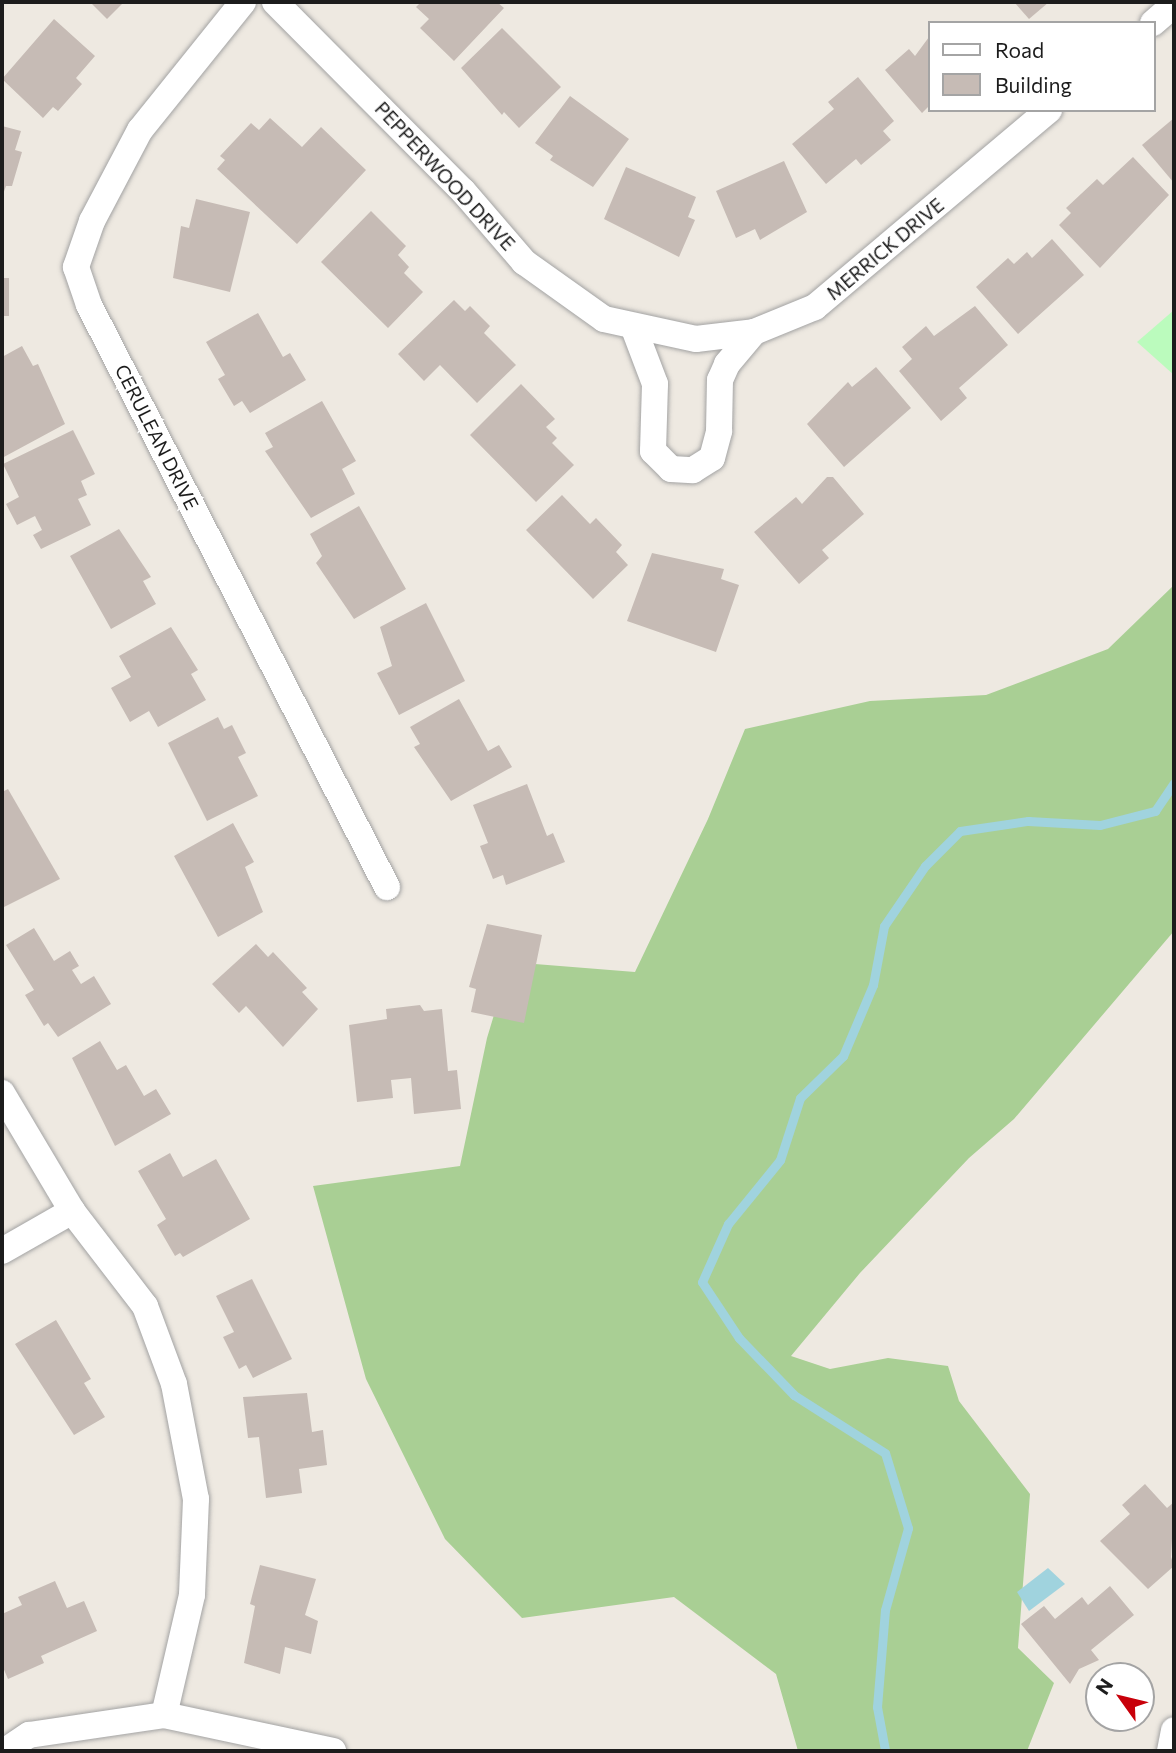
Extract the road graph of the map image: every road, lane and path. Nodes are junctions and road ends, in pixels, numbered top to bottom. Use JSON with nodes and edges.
{"nodes":[{"id":1,"x":243,"y":2,"type":"edge"},
{"id":2,"x":275,"y":2,"type":"edge"},
{"id":3,"x":1174,"y":5,"type":"edge"},
{"id":4,"x":1155,"y":21,"type":"edge"},
{"id":5,"x":1047,"y":112,"type":"edge"},
{"id":6,"x":633,"y":326,"type":"junction"},
{"id":7,"x":754,"y":332,"type":"junction"},
{"id":8,"x":696,"y":339,"type":"joint"},
{"id":9,"x":387,"y":887,"type":"dead end"},
{"id":10,"x":2,"y":1093,"type":"edge"},
{"id":11,"x":72,"y":1210,"type":"junction"},
{"id":12,"x":2,"y":1251,"type":"edge"},
{"id":13,"x":164,"y":1715,"type":"junction"},
{"id":14,"x":1174,"y":1730,"type":"edge"},
{"id":15,"x":5,"y":1751,"type":"edge"},
{"id":16,"x":333,"y":1751,"type":"edge"},
{"id":17,"x":1170,"y":1751,"type":"edge"}],
"edges":[{"from":1,"to":9,"type":"street","name":"CERULEAN DRIVE"},
{"from":2,"to":6,"type":"street","name":"PEPPERWOOD DRIVE"},
{"from":3,"to":4,"type":"street"},
{"from":5,"to":7,"type":"street","name":"MERRICK DRIVE"},
{"from":6,"to":7,"type":"street"},
{"from":6,"to":8,"type":"street","name":"PEPPERWOOD DRIVE"},
{"from":7,"to":8,"type":"street","name":"MERRICK DRIVE"},
{"from":10,"to":11,"type":"street"},
{"from":11,"to":12,"type":"street"},
{"from":11,"to":13,"type":"street"},
{"from":13,"to":15,"type":"street"},
{"from":13,"to":16,"type":"street"},
{"from":14,"to":17,"type":"street"}]}
